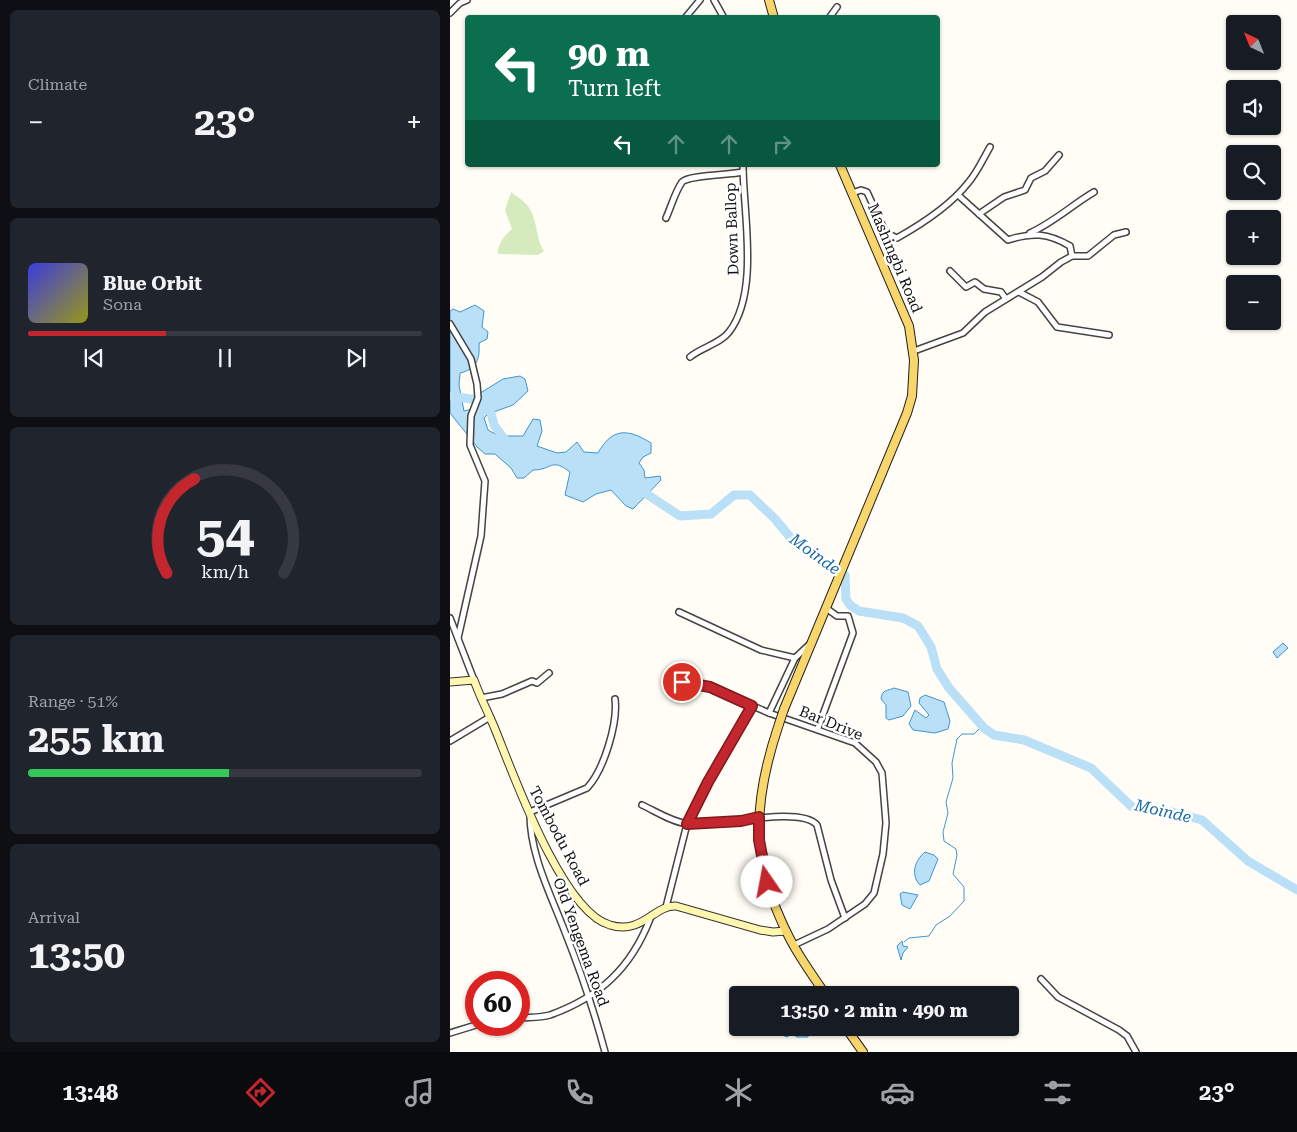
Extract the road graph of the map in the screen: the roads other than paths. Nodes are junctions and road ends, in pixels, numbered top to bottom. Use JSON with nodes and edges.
{"nodes":[{"id":1,"x":467,"y":0,"type":"edge"},
{"id":2,"x":700,"y":0,"type":"edge"},
{"id":3,"x":714,"y":0,"type":"edge"},
{"id":4,"x":769,"y":0,"type":"edge"},
{"id":5,"x":837,"y":7,"type":"dead end"},
{"id":6,"x":450,"y":13,"type":"edge"},
{"id":7,"x":688,"y":15,"type":"edge"},
{"id":8,"x":722,"y":15,"type":"edge"},
{"id":9,"x":773,"y":15,"type":"edge"},
{"id":10,"x":831,"y":15,"type":"edge"},
{"id":11,"x":990,"y":147,"type":"dead end"},
{"id":12,"x":1059,"y":156,"type":"dead end"},
{"id":13,"x":743,"y":167,"type":"edge"},
{"id":14,"x":841,"y":167,"type":"edge"},
{"id":15,"x":743,"y":172,"type":"junction"},
{"id":16,"x":1094,"y":192,"type":"dead end"},
{"id":17,"x":852,"y":193,"type":"junction"},
{"id":18,"x":958,"y":195,"type":"junction"},
{"id":19,"x":979,"y":214,"type":"junction"},
{"id":20,"x":666,"y":218,"type":"dead end"},
{"id":21,"x":1126,"y":232,"type":"dead end"},
{"id":22,"x":1030,"y":233,"type":"junction"},
{"id":23,"x":1072,"y":256,"type":"junction"},
{"id":24,"x":950,"y":271,"type":"dead end"},
{"id":25,"x":1019,"y":292,"type":"junction"},
{"id":26,"x":1006,"y":299,"type":"junction"},
{"id":27,"x":450,"y":324,"type":"edge"},
{"id":28,"x":1109,"y":335,"type":"dead end"},
{"id":29,"x":914,"y":351,"type":"junction"},
{"id":30,"x":690,"y":357,"type":"dead end"},
{"id":31,"x":826,"y":608,"type":"junction"},
{"id":32,"x":680,"y":612,"type":"dead end"},
{"id":33,"x":450,"y":618,"type":"edge"},
{"id":34,"x":458,"y":638,"type":"junction"},
{"id":35,"x":812,"y":643,"type":"junction"},
{"id":36,"x":795,"y":658,"type":"junction"},
{"id":37,"x":549,"y":673,"type":"dead end"},
{"id":38,"x":474,"y":680,"type":"junction"},
{"id":39,"x":450,"y":682,"type":"edge"},
{"id":40,"x":673,"y":694,"type":"dead end"},
{"id":41,"x":480,"y":698,"type":"junction"},
{"id":42,"x":615,"y":699,"type":"dead end"},
{"id":43,"x":752,"y":706,"type":"junction"},
{"id":44,"x":769,"y":713,"type":"junction"},
{"id":45,"x":490,"y":717,"type":"junction"},
{"id":46,"x":818,"y":728,"type":"junction"},
{"id":47,"x":450,"y":741,"type":"edge"},
{"id":48,"x":642,"y":805,"type":"dead end"},
{"id":49,"x":530,"y":812,"type":"junction"},
{"id":50,"x":759,"y":817,"type":"junction"},
{"id":51,"x":687,"y":824,"type":"junction"},
{"id":52,"x":666,"y":907,"type":"junction"},
{"id":53,"x":845,"y":918,"type":"junction"},
{"id":54,"x":650,"y":919,"type":"junction"},
{"id":55,"x":786,"y":931,"type":"junction"},
{"id":56,"x":794,"y":945,"type":"junction"},
{"id":57,"x":1041,"y":979,"type":"dead end"},
{"id":58,"x":820,"y":986,"type":"edge"},
{"id":59,"x":590,"y":995,"type":"junction"},
{"id":60,"x":530,"y":1017,"type":"edge"},
{"id":61,"x":465,"y":1028,"type":"edge"},
{"id":62,"x":450,"y":1034,"type":"edge"},
{"id":63,"x":852,"y":1036,"type":"edge"},
{"id":64,"x":605,"y":1052,"type":"edge"},
{"id":65,"x":863,"y":1052,"type":"edge"},
{"id":66,"x":1136,"y":1052,"type":"edge"}],
"edges":[{"from":1,"to":6,"type":"street"},
{"from":2,"to":7,"type":"street"},
{"from":3,"to":8,"type":"street"},
{"from":4,"to":9,"type":"main road"},
{"from":5,"to":10,"type":"street"},
{"from":11,"to":18,"type":"street"},
{"from":12,"to":19,"type":"street"},
{"from":13,"to":15,"type":"street","name":"Down Ballop"},
{"from":14,"to":17,"type":"main road","name":"Mashingbi Road"},
{"from":15,"to":20,"type":"street"},
{"from":15,"to":30,"type":"street","name":"Down Ballop"},
{"from":16,"to":22,"type":"street"},
{"from":17,"to":18,"type":"street"},
{"from":17,"to":29,"type":"main road","name":"Mashingbi Road"},
{"from":18,"to":19,"type":"street"},
{"from":19,"to":22,"type":"street"},
{"from":21,"to":23,"type":"street"},
{"from":22,"to":23,"type":"street"},
{"from":23,"to":25,"type":"street"},
{"from":24,"to":26,"type":"street"},
{"from":25,"to":26,"type":"street"},
{"from":25,"to":28,"type":"street"},
{"from":26,"to":29,"type":"street"},
{"from":27,"to":34,"type":"street"},
{"from":29,"to":31,"type":"main road","name":"Mashingbi Road"},
{"from":31,"to":35,"type":"main road"},
{"from":31,"to":46,"type":"street"},
{"from":32,"to":36,"type":"street"},
{"from":33,"to":34,"type":"street"},
{"from":34,"to":38,"type":"street"},
{"from":35,"to":36,"type":"street"},
{"from":35,"to":50,"type":"main road","bridge":true},
{"from":36,"to":44,"type":"street"},
{"from":37,"to":41,"type":"street"},
{"from":38,"to":39,"type":"main road"},
{"from":38,"to":41,"type":"main road","name":"Tombodu Road"},
{"from":40,"to":43,"type":"street","name":"Bar Drive"},
{"from":41,"to":45,"type":"main road","name":"Tombodu Road"},
{"from":42,"to":49,"type":"street"},
{"from":43,"to":44,"type":"street","name":"Bar Drive"},
{"from":43,"to":51,"type":"street"},
{"from":44,"to":46,"type":"street","name":"Bar Drive"},
{"from":45,"to":47,"type":"street"},
{"from":45,"to":49,"type":"main road","name":"Tombodu Road"},
{"from":46,"to":53,"type":"street","name":"Bar Drive"},
{"from":48,"to":51,"type":"street"},
{"from":49,"to":54,"type":"main road","name":"Tombodu Road"},
{"from":49,"to":59,"type":"street","name":"Old Yengema Road"},
{"from":50,"to":51,"type":"street"},
{"from":50,"to":53,"type":"street"},
{"from":50,"to":55,"type":"main road"},
{"from":51,"to":52,"type":"street"},
{"from":52,"to":54,"type":"main road","name":"Tombodu Road"},
{"from":52,"to":55,"type":"main road"},
{"from":53,"to":56,"type":"street","name":"Bar Drive"},
{"from":54,"to":59,"type":"street"},
{"from":55,"to":56,"type":"main road"},
{"from":56,"to":58,"type":"main road"},
{"from":57,"to":66,"type":"street"},
{"from":59,"to":60,"type":"street"},
{"from":59,"to":64,"type":"street","name":"Old Yengema Road"},
{"from":61,"to":62,"type":"street"},
{"from":63,"to":65,"type":"main road"}]}
